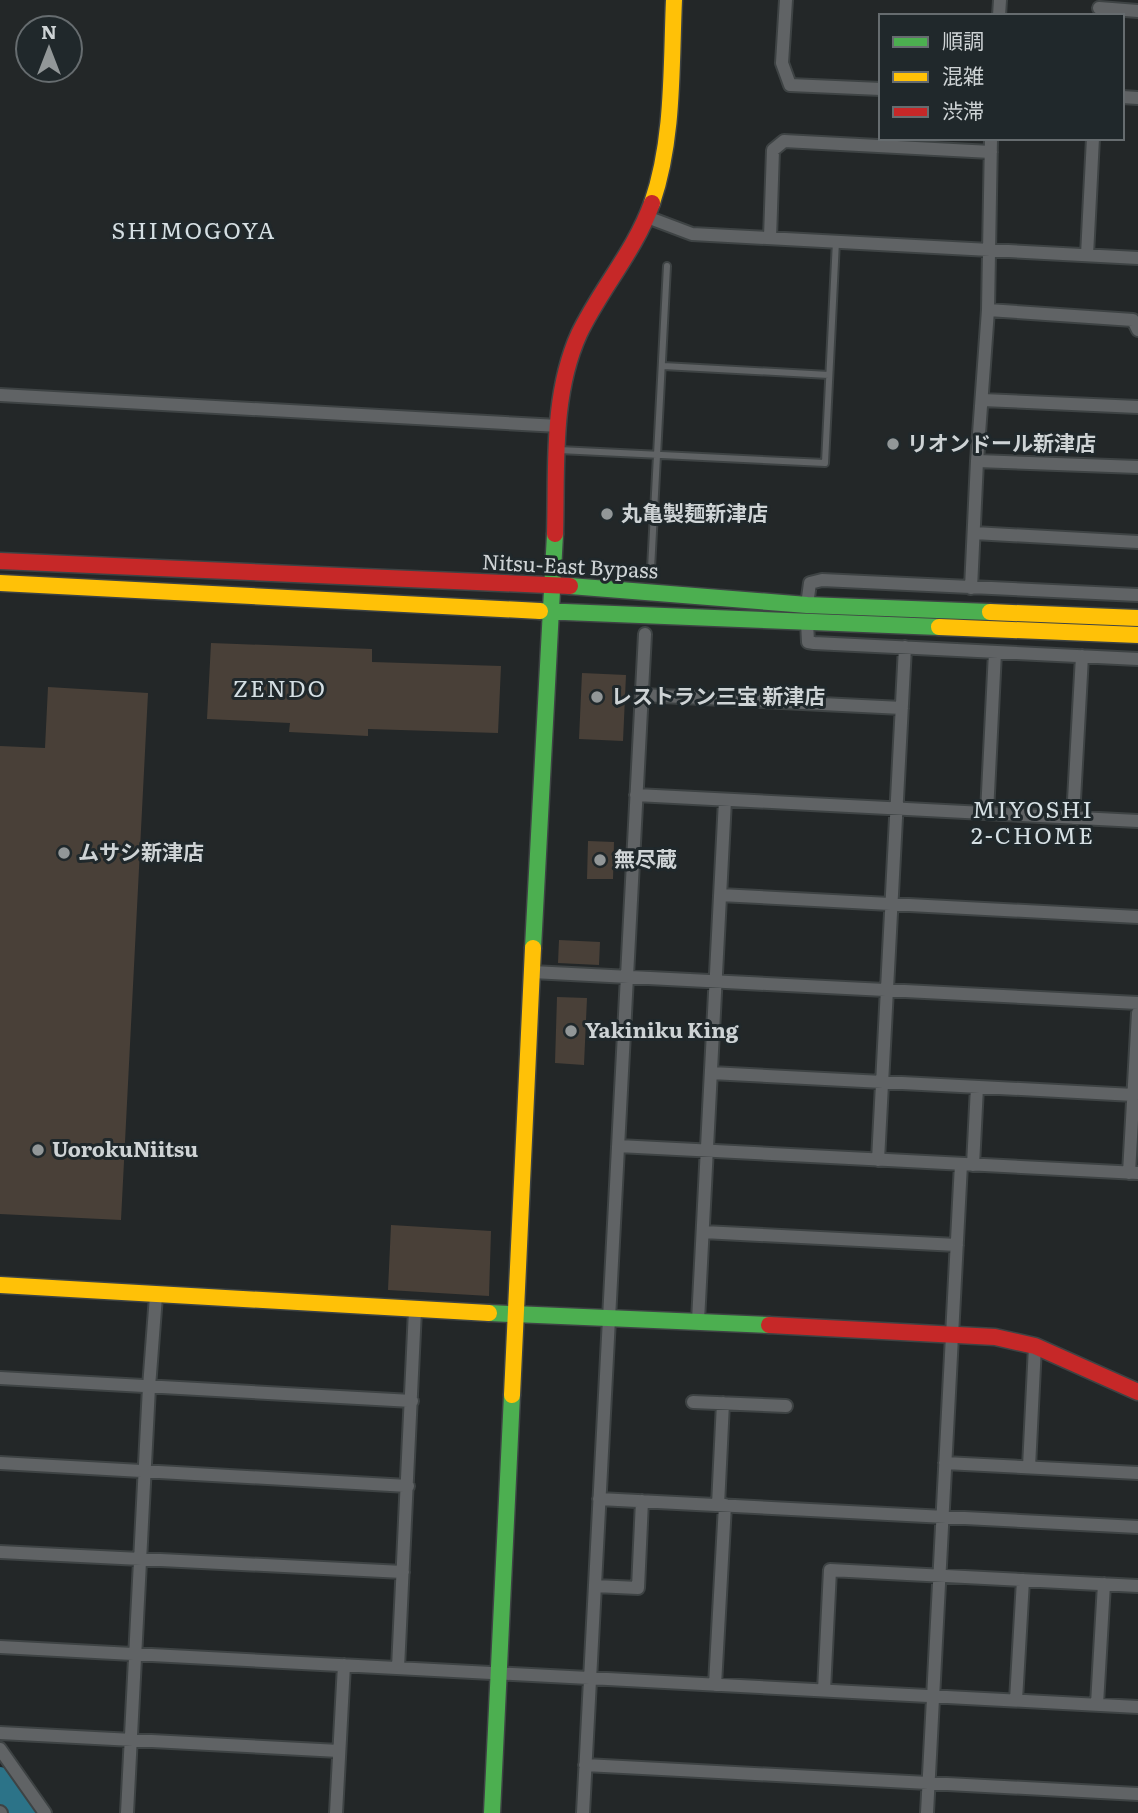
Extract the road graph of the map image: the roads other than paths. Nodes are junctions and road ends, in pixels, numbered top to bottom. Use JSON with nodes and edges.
{"nodes":[{"id":1,"x":674,"y":0,"type":"edge"},
{"id":2,"x":786,"y":0,"type":"edge"},
{"id":3,"x":1099,"y":8,"type":"edge"},
{"id":4,"x":1138,"y":11,"type":"edge"},
{"id":5,"x":879,"y":89,"type":"edge"},
{"id":6,"x":992,"y":140,"type":"edge"},
{"id":7,"x":1093,"y":140,"type":"edge"},
{"id":8,"x":991,"y":152,"type":"junction"},
{"id":9,"x":648,"y":217,"type":"junction"},
{"id":10,"x":770,"y":238,"type":"junction"},
{"id":11,"x":836,"y":241,"type":"junction"},
{"id":12,"x":990,"y":251,"type":"junction"},
{"id":13,"x":1087,"y":255,"type":"junction"},
{"id":14,"x":1138,"y":258,"type":"edge"},
{"id":15,"x":667,"y":266,"type":"dead end"},
{"id":16,"x":988,"y":310,"type":"junction"},
{"id":17,"x":1138,"y":330,"type":"edge"},
{"id":18,"x":663,"y":366,"type":"junction"},
{"id":19,"x":830,"y":375,"type":"junction"},
{"id":20,"x":0,"y":395,"type":"edge"},
{"id":21,"x":1138,"y":397,"type":"edge"},
{"id":22,"x":982,"y":400,"type":"junction"},
{"id":23,"x":1138,"y":407,"type":"edge"},
{"id":24,"x":559,"y":426,"type":"junction"},
{"id":25,"x":559,"y":450,"type":"junction"},
{"id":26,"x":658,"y":455,"type":"junction"},
{"id":27,"x":977,"y":461,"type":"junction"},
{"id":28,"x":1138,"y":467,"type":"edge"},
{"id":29,"x":974,"y":533,"type":"junction"},
{"id":30,"x":1138,"y":541,"type":"edge"},
{"id":31,"x":0,"y":561,"type":"edge"},
{"id":32,"x":651,"y":569,"type":"dead end"},
{"id":33,"x":0,"y":583,"type":"edge"},
{"id":34,"x":554,"y":585,"type":"junction"},
{"id":35,"x":97,"y":587,"type":"junction"},
{"id":36,"x":971,"y":588,"type":"junction"},
{"id":37,"x":0,"y":591,"type":"edge"},
{"id":38,"x":1138,"y":594,"type":"edge"},
{"id":39,"x":807,"y":605,"type":"junction"},
{"id":40,"x":552,"y":611,"type":"junction"},
{"id":41,"x":1138,"y":618,"type":"edge"},
{"id":42,"x":807,"y":622,"type":"junction"},
{"id":43,"x":645,"y":634,"type":"dead end"},
{"id":44,"x":1138,"y":635,"type":"edge"},
{"id":45,"x":905,"y":648,"type":"junction"},
{"id":46,"x":995,"y":652,"type":"junction"},
{"id":47,"x":1082,"y":656,"type":"junction"},
{"id":48,"x":1138,"y":659,"type":"edge"},
{"id":49,"x":642,"y":695,"type":"junction"},
{"id":50,"x":902,"y":708,"type":"junction"},
{"id":51,"x":636,"y":795,"type":"junction"},
{"id":52,"x":726,"y":800,"type":"junction"},
{"id":53,"x":896,"y":808,"type":"junction"},
{"id":54,"x":987,"y":813,"type":"junction"},
{"id":55,"x":1073,"y":818,"type":"junction"},
{"id":56,"x":1138,"y":821,"type":"edge"},
{"id":57,"x":720,"y":895,"type":"junction"},
{"id":58,"x":891,"y":904,"type":"junction"},
{"id":59,"x":1138,"y":917,"type":"edge"},
{"id":60,"x":532,"y":972,"type":"junction"},
{"id":61,"x":627,"y":977,"type":"junction"},
{"id":62,"x":716,"y":981,"type":"junction"},
{"id":63,"x":887,"y":990,"type":"junction"},
{"id":64,"x":1138,"y":1003,"type":"edge"},
{"id":65,"x":1138,"y":1013,"type":"edge"},
{"id":66,"x":711,"y":1073,"type":"junction"},
{"id":67,"x":882,"y":1082,"type":"junction"},
{"id":68,"x":977,"y":1087,"type":"junction"},
{"id":69,"x":1134,"y":1095,"type":"junction"},
{"id":70,"x":618,"y":1146,"type":"junction"},
{"id":71,"x":707,"y":1151,"type":"junction"},
{"id":72,"x":878,"y":1160,"type":"junction"},
{"id":73,"x":967,"y":1164,"type":"junction"},
{"id":74,"x":1134,"y":1173,"type":"edge"},
{"id":75,"x":703,"y":1232,"type":"junction"},
{"id":76,"x":957,"y":1245,"type":"junction"},
{"id":77,"x":0,"y":1285,"type":"edge"},
{"id":78,"x":156,"y":1296,"type":"junction"},
{"id":79,"x":415,"y":1310,"type":"junction"},
{"id":80,"x":517,"y":1314,"type":"junction"},
{"id":81,"x":610,"y":1319,"type":"junction"},
{"id":82,"x":698,"y":1321,"type":"junction"},
{"id":83,"x":952,"y":1333,"type":"junction"},
{"id":84,"x":1035,"y":1346,"type":"junction"},
{"id":85,"x":0,"y":1378,"type":"edge"},
{"id":86,"x":149,"y":1387,"type":"junction"},
{"id":87,"x":1138,"y":1392,"type":"edge"},
{"id":88,"x":412,"y":1401,"type":"junction"},
{"id":89,"x":693,"y":1402,"type":"dead end"},
{"id":90,"x":723,"y":1403,"type":"junction"},
{"id":91,"x":786,"y":1406,"type":"dead end"},
{"id":92,"x":0,"y":1463,"type":"edge"},
{"id":93,"x":946,"y":1463,"type":"junction"},
{"id":94,"x":1029,"y":1467,"type":"junction"},
{"id":95,"x":145,"y":1472,"type":"junction"},
{"id":96,"x":1138,"y":1473,"type":"edge"},
{"id":97,"x":408,"y":1486,"type":"junction"},
{"id":98,"x":599,"y":1499,"type":"junction"},
{"id":99,"x":642,"y":1501,"type":"junction"},
{"id":100,"x":721,"y":1505,"type":"junction"},
{"id":101,"x":943,"y":1517,"type":"junction"},
{"id":102,"x":1138,"y":1527,"type":"edge"},
{"id":103,"x":0,"y":1552,"type":"edge"},
{"id":104,"x":140,"y":1558,"type":"junction"},
{"id":105,"x":403,"y":1572,"type":"junction"},
{"id":106,"x":940,"y":1576,"type":"junction"},
{"id":107,"x":1023,"y":1580,"type":"junction"},
{"id":108,"x":1104,"y":1584,"type":"junction"},
{"id":109,"x":595,"y":1586,"type":"junction"},
{"id":110,"x":1138,"y":1586,"type":"edge"},
{"id":111,"x":0,"y":1647,"type":"edge"},
{"id":112,"x":135,"y":1654,"type":"junction"},
{"id":113,"x":344,"y":1665,"type":"junction"},
{"id":114,"x":398,"y":1668,"type":"junction"},
{"id":115,"x":498,"y":1673,"type":"junction"},
{"id":116,"x":590,"y":1678,"type":"junction"},
{"id":117,"x":715,"y":1685,"type":"junction"},
{"id":118,"x":824,"y":1690,"type":"junction"},
{"id":119,"x":933,"y":1696,"type":"junction"},
{"id":120,"x":1016,"y":1700,"type":"junction"},
{"id":121,"x":1097,"y":1704,"type":"junction"},
{"id":122,"x":1138,"y":1707,"type":"edge"},
{"id":123,"x":0,"y":1733,"type":"edge"},
{"id":124,"x":131,"y":1740,"type":"junction"},
{"id":125,"x":0,"y":1749,"type":"edge"},
{"id":126,"x":340,"y":1751,"type":"junction"},
{"id":127,"x":585,"y":1765,"type":"junction"},
{"id":128,"x":929,"y":1783,"type":"junction"},
{"id":129,"x":1138,"y":1794,"type":"edge"},
{"id":130,"x":46,"y":1813,"type":"edge"},
{"id":131,"x":127,"y":1813,"type":"edge"},
{"id":132,"x":336,"y":1813,"type":"edge"},
{"id":133,"x":492,"y":1813,"type":"edge"},
{"id":134,"x":583,"y":1813,"type":"edge"},
{"id":135,"x":927,"y":1813,"type":"edge"}],
"edges":[{"from":1,"to":9,"type":"main road"},
{"from":2,"to":5,"type":"street"},
{"from":3,"to":4,"type":"street"},
{"from":6,"to":8,"type":"street"},
{"from":7,"to":13,"type":"street"},
{"from":8,"to":10,"type":"street"},
{"from":8,"to":12,"type":"street"},
{"from":9,"to":10,"type":"street"},
{"from":9,"to":24,"type":"main road"},
{"from":10,"to":11,"type":"street"},
{"from":11,"to":12,"type":"street"},
{"from":11,"to":19,"type":"lane"},
{"from":12,"to":13,"type":"street"},
{"from":12,"to":16,"type":"street"},
{"from":13,"to":14,"type":"street"},
{"from":15,"to":18,"type":"lane"},
{"from":16,"to":17,"type":"street"},
{"from":16,"to":22,"type":"street"},
{"from":18,"to":19,"type":"lane"},
{"from":18,"to":26,"type":"lane"},
{"from":19,"to":26,"type":"lane"},
{"from":20,"to":24,"type":"street"},
{"from":21,"to":23,"type":"street"},
{"from":22,"to":23,"type":"street"},
{"from":22,"to":27,"type":"street"},
{"from":24,"to":25,"type":"main road"},
{"from":25,"to":26,"type":"lane"},
{"from":25,"to":34,"type":"main road"},
{"from":26,"to":32,"type":"lane"},
{"from":27,"to":28,"type":"street"},
{"from":27,"to":29,"type":"street"},
{"from":29,"to":30,"type":"street"},
{"from":29,"to":36,"type":"street"},
{"from":31,"to":34,"type":"main road","name":"Nitsu-East Bypass"},
{"from":33,"to":35,"type":"main road","name":"Nitsu-East Bypass"},
{"from":34,"to":39,"type":"main road","name":"Nitsu-East Bypass"},
{"from":34,"to":40,"type":"main road"},
{"from":35,"to":37,"type":"main road"},
{"from":35,"to":40,"type":"main road","name":"Nitsu-East Bypass"},
{"from":36,"to":38,"type":"street"},
{"from":36,"to":39,"type":"street"},
{"from":39,"to":41,"type":"main road","name":"Nitsu-East Bypass"},
{"from":40,"to":42,"type":"main road","name":"Nitsu-East Bypass"},
{"from":40,"to":60,"type":"main road"},
{"from":42,"to":44,"type":"main road","name":"Nitsu-East Bypass"},
{"from":42,"to":45,"type":"street"},
{"from":43,"to":49,"type":"street"},
{"from":45,"to":46,"type":"street"},
{"from":45,"to":50,"type":"street"},
{"from":46,"to":47,"type":"street"},
{"from":46,"to":54,"type":"street"},
{"from":47,"to":48,"type":"street"},
{"from":47,"to":55,"type":"street"},
{"from":49,"to":50,"type":"street"},
{"from":49,"to":51,"type":"street"},
{"from":50,"to":53,"type":"street"},
{"from":51,"to":52,"type":"street"},
{"from":51,"to":61,"type":"street"},
{"from":52,"to":53,"type":"street"},
{"from":52,"to":57,"type":"street"},
{"from":53,"to":54,"type":"street"},
{"from":53,"to":58,"type":"street"},
{"from":54,"to":55,"type":"street"},
{"from":55,"to":56,"type":"street"},
{"from":57,"to":58,"type":"street"},
{"from":57,"to":62,"type":"street"},
{"from":58,"to":59,"type":"street"},
{"from":58,"to":63,"type":"street"},
{"from":60,"to":61,"type":"street"},
{"from":60,"to":80,"type":"main road"},
{"from":61,"to":62,"type":"street"},
{"from":61,"to":70,"type":"street"},
{"from":62,"to":63,"type":"street"},
{"from":62,"to":66,"type":"street"},
{"from":63,"to":64,"type":"street"},
{"from":63,"to":67,"type":"street"},
{"from":65,"to":69,"type":"street"},
{"from":66,"to":67,"type":"street"},
{"from":66,"to":71,"type":"street"},
{"from":67,"to":68,"type":"street"},
{"from":67,"to":72,"type":"street"},
{"from":68,"to":69,"type":"street"},
{"from":68,"to":73,"type":"street"},
{"from":69,"to":74,"type":"street"},
{"from":70,"to":71,"type":"street"},
{"from":70,"to":81,"type":"street"},
{"from":71,"to":72,"type":"street"},
{"from":71,"to":75,"type":"street"},
{"from":72,"to":73,"type":"street"},
{"from":73,"to":74,"type":"street"},
{"from":73,"to":76,"type":"street"},
{"from":75,"to":76,"type":"street"},
{"from":75,"to":82,"type":"street"},
{"from":76,"to":83,"type":"street"},
{"from":77,"to":78,"type":"main road"},
{"from":78,"to":79,"type":"main road"},
{"from":78,"to":86,"type":"street"},
{"from":79,"to":80,"type":"main road"},
{"from":79,"to":88,"type":"street"},
{"from":80,"to":81,"type":"main road"},
{"from":80,"to":115,"type":"main road"},
{"from":81,"to":82,"type":"main road"},
{"from":81,"to":98,"type":"street"},
{"from":82,"to":83,"type":"main road"},
{"from":83,"to":84,"type":"main road"},
{"from":83,"to":93,"type":"street"},
{"from":84,"to":87,"type":"main road"},
{"from":84,"to":94,"type":"street"},
{"from":85,"to":86,"type":"street"},
{"from":86,"to":88,"type":"street"},
{"from":86,"to":95,"type":"street"},
{"from":88,"to":97,"type":"street"},
{"from":89,"to":90,"type":"street"},
{"from":90,"to":91,"type":"street"},
{"from":90,"to":100,"type":"street"},
{"from":92,"to":95,"type":"street"},
{"from":93,"to":94,"type":"street"},
{"from":93,"to":101,"type":"street"},
{"from":94,"to":96,"type":"street"},
{"from":95,"to":97,"type":"street"},
{"from":95,"to":104,"type":"street"},
{"from":97,"to":105,"type":"street"},
{"from":98,"to":99,"type":"street"},
{"from":98,"to":109,"type":"street"},
{"from":99,"to":100,"type":"street"},
{"from":99,"to":109,"type":"street"},
{"from":100,"to":101,"type":"street"},
{"from":100,"to":117,"type":"street"},
{"from":101,"to":102,"type":"street"},
{"from":101,"to":106,"type":"street"},
{"from":103,"to":104,"type":"street"},
{"from":104,"to":105,"type":"street"},
{"from":104,"to":112,"type":"street"},
{"from":105,"to":114,"type":"street"},
{"from":106,"to":107,"type":"street"},
{"from":106,"to":118,"type":"street"},
{"from":106,"to":119,"type":"street"},
{"from":107,"to":108,"type":"street"},
{"from":107,"to":120,"type":"street"},
{"from":108,"to":110,"type":"street"},
{"from":108,"to":121,"type":"street"},
{"from":109,"to":116,"type":"street"},
{"from":111,"to":112,"type":"street"},
{"from":112,"to":113,"type":"street"},
{"from":112,"to":124,"type":"street"},
{"from":113,"to":114,"type":"street"},
{"from":113,"to":126,"type":"street"},
{"from":114,"to":115,"type":"street"},
{"from":115,"to":116,"type":"street"},
{"from":115,"to":133,"type":"main road"},
{"from":116,"to":117,"type":"street"},
{"from":116,"to":127,"type":"street"},
{"from":117,"to":118,"type":"street"},
{"from":118,"to":119,"type":"street"},
{"from":119,"to":120,"type":"street"},
{"from":119,"to":128,"type":"street"},
{"from":120,"to":121,"type":"street"},
{"from":121,"to":122,"type":"street"},
{"from":123,"to":124,"type":"street"},
{"from":124,"to":126,"type":"street"},
{"from":124,"to":131,"type":"street"},
{"from":125,"to":130,"type":"street"},
{"from":126,"to":132,"type":"street"},
{"from":127,"to":128,"type":"street"},
{"from":127,"to":134,"type":"street"},
{"from":128,"to":129,"type":"street"},
{"from":128,"to":135,"type":"street"}]}
